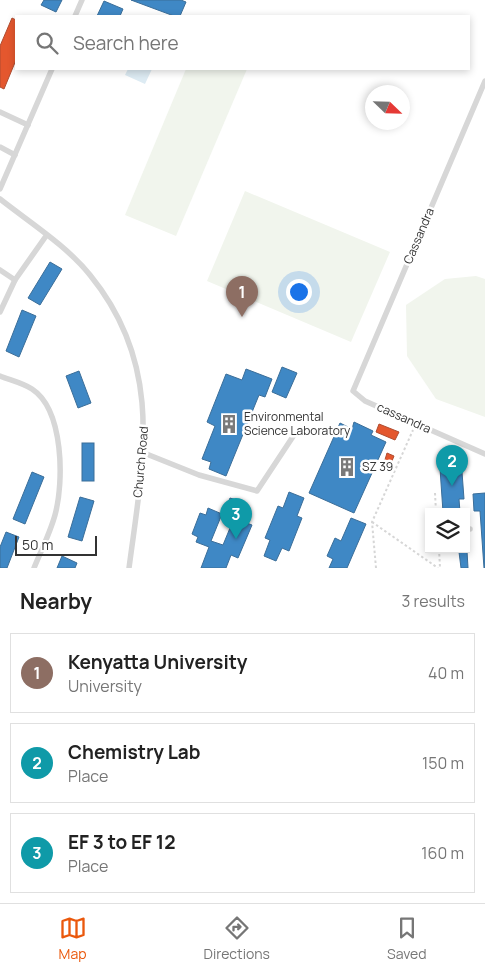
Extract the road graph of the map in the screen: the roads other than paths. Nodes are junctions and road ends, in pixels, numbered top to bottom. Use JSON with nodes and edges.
{"nodes":[{"id":1,"x":82,"y":0,"type":"edge"},
{"id":2,"x":75,"y":15,"type":"edge"},
{"id":3,"x":52,"y":70,"type":"edge"},
{"id":4,"x":485,"y":81,"type":"edge"},
{"id":5,"x":0,"y":112,"type":"edge"},
{"id":6,"x":28,"y":125,"type":"junction"},
{"id":7,"x":0,"y":147,"type":"edge"},
{"id":8,"x":15,"y":156,"type":"junction"},
{"id":9,"x":0,"y":190,"type":"edge"},
{"id":10,"x":0,"y":199,"type":"edge"},
{"id":11,"x":46,"y":236,"type":"junction"},
{"id":12,"x":0,"y":270,"type":"edge"},
{"id":13,"x":15,"y":280,"type":"junction"},
{"id":14,"x":0,"y":312,"type":"edge"},
{"id":15,"x":0,"y":376,"type":"edge"},
{"id":16,"x":353,"y":391,"type":"joint"},
{"id":17,"x":294,"y":435,"type":"dead end"},
{"id":18,"x":144,"y":454,"type":"junction"},
{"id":19,"x":485,"y":454,"type":"edge"},
{"id":20,"x":34,"y":568,"type":"edge"},
{"id":21,"x":129,"y":568,"type":"edge"}],
"edges":[{"from":1,"to":2,"type":"lane"},
{"from":3,"to":6,"type":"lane"},
{"from":4,"to":16,"type":"lane","name":"Cassandra"},
{"from":5,"to":6,"type":"lane"},
{"from":6,"to":8,"type":"lane"},
{"from":7,"to":8,"type":"lane"},
{"from":8,"to":9,"type":"lane"},
{"from":10,"to":11,"type":"lane","name":"Church Road"},
{"from":11,"to":13,"type":"lane"},
{"from":11,"to":18,"type":"lane","name":"Church Road"},
{"from":12,"to":13,"type":"lane"},
{"from":13,"to":14,"type":"lane"},
{"from":15,"to":20,"type":"lane"},
{"from":16,"to":19,"type":"lane","name":"cassandra"},
{"from":17,"to":18,"type":"lane"},
{"from":18,"to":21,"type":"lane","name":"Church Road"}]}
